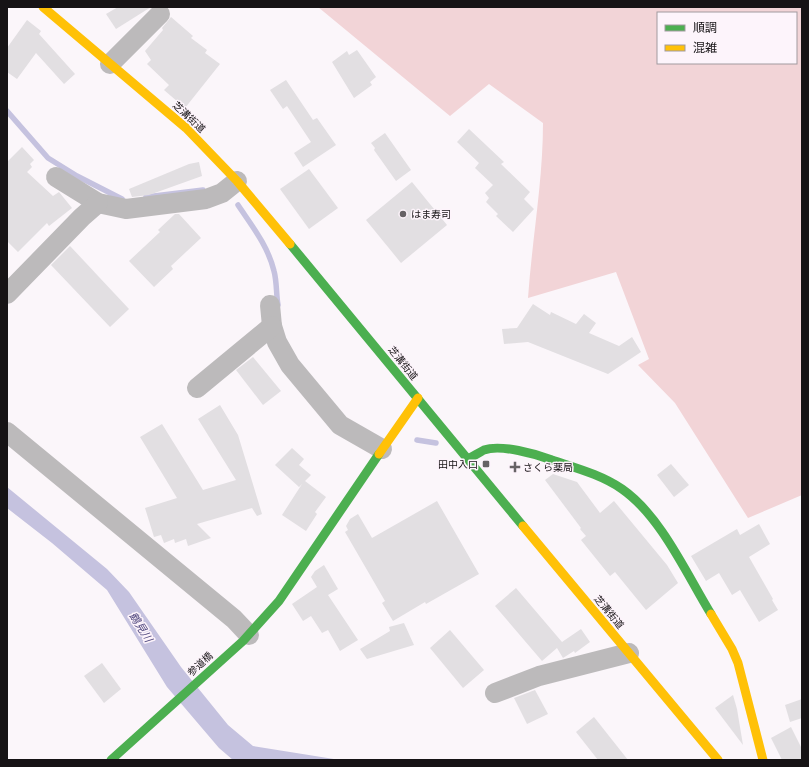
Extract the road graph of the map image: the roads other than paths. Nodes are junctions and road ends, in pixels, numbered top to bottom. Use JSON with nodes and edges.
{"nodes":[{"id":1,"x":43,"y":7,"type":"edge"},
{"id":2,"x":160,"y":14,"type":"dead end"},
{"id":3,"x":110,"y":64,"type":"junction"},
{"id":4,"x":56,"y":177,"type":"dead end"},
{"id":5,"x":237,"y":180,"type":"junction"},
{"id":6,"x":98,"y":203,"type":"junction"},
{"id":7,"x":7,"y":294,"type":"edge"},
{"id":8,"x":270,"y":305,"type":"dead end"},
{"id":9,"x":272,"y":326,"type":"junction"},
{"id":10,"x":197,"y":388,"type":"dead end"},
{"id":11,"x":418,"y":398,"type":"junction"},
{"id":12,"x":7,"y":432,"type":"edge"},
{"id":13,"x":382,"y":449,"type":"junction"},
{"id":14,"x":468,"y":459,"type":"junction"},
{"id":15,"x":246,"y":638,"type":"junction"},
{"id":16,"x":629,"y":653,"type":"junction"},
{"id":17,"x":495,"y":693,"type":"dead end"},
{"id":18,"x":111,"y":760,"type":"edge"},
{"id":19,"x":718,"y":760,"type":"edge"},
{"id":20,"x":763,"y":760,"type":"edge"}],
"edges":[{"from":1,"to":3,"type":"main road","name":"芝溝街道"},
{"from":2,"to":3,"type":"street"},
{"from":3,"to":5,"type":"main road","name":"芝溝街道"},
{"from":4,"to":6,"type":"street"},
{"from":5,"to":6,"type":"street"},
{"from":5,"to":11,"type":"main road","name":"芝溝街道"},
{"from":6,"to":7,"type":"street"},
{"from":8,"to":9,"type":"street"},
{"from":9,"to":10,"type":"street"},
{"from":9,"to":13,"type":"street"},
{"from":11,"to":13,"type":"main road","name":"参道橋"},
{"from":11,"to":14,"type":"main road","name":"芝溝街道"},
{"from":12,"to":15,"type":"street"},
{"from":13,"to":15,"type":"main road","name":"参道橋"},
{"from":14,"to":16,"type":"main road","name":"芝溝街道"},
{"from":14,"to":20,"type":"main road"},
{"from":15,"to":18,"type":"main road","name":"参道橋"},
{"from":16,"to":17,"type":"street"},
{"from":16,"to":19,"type":"main road","name":"芝溝街道"}]}
